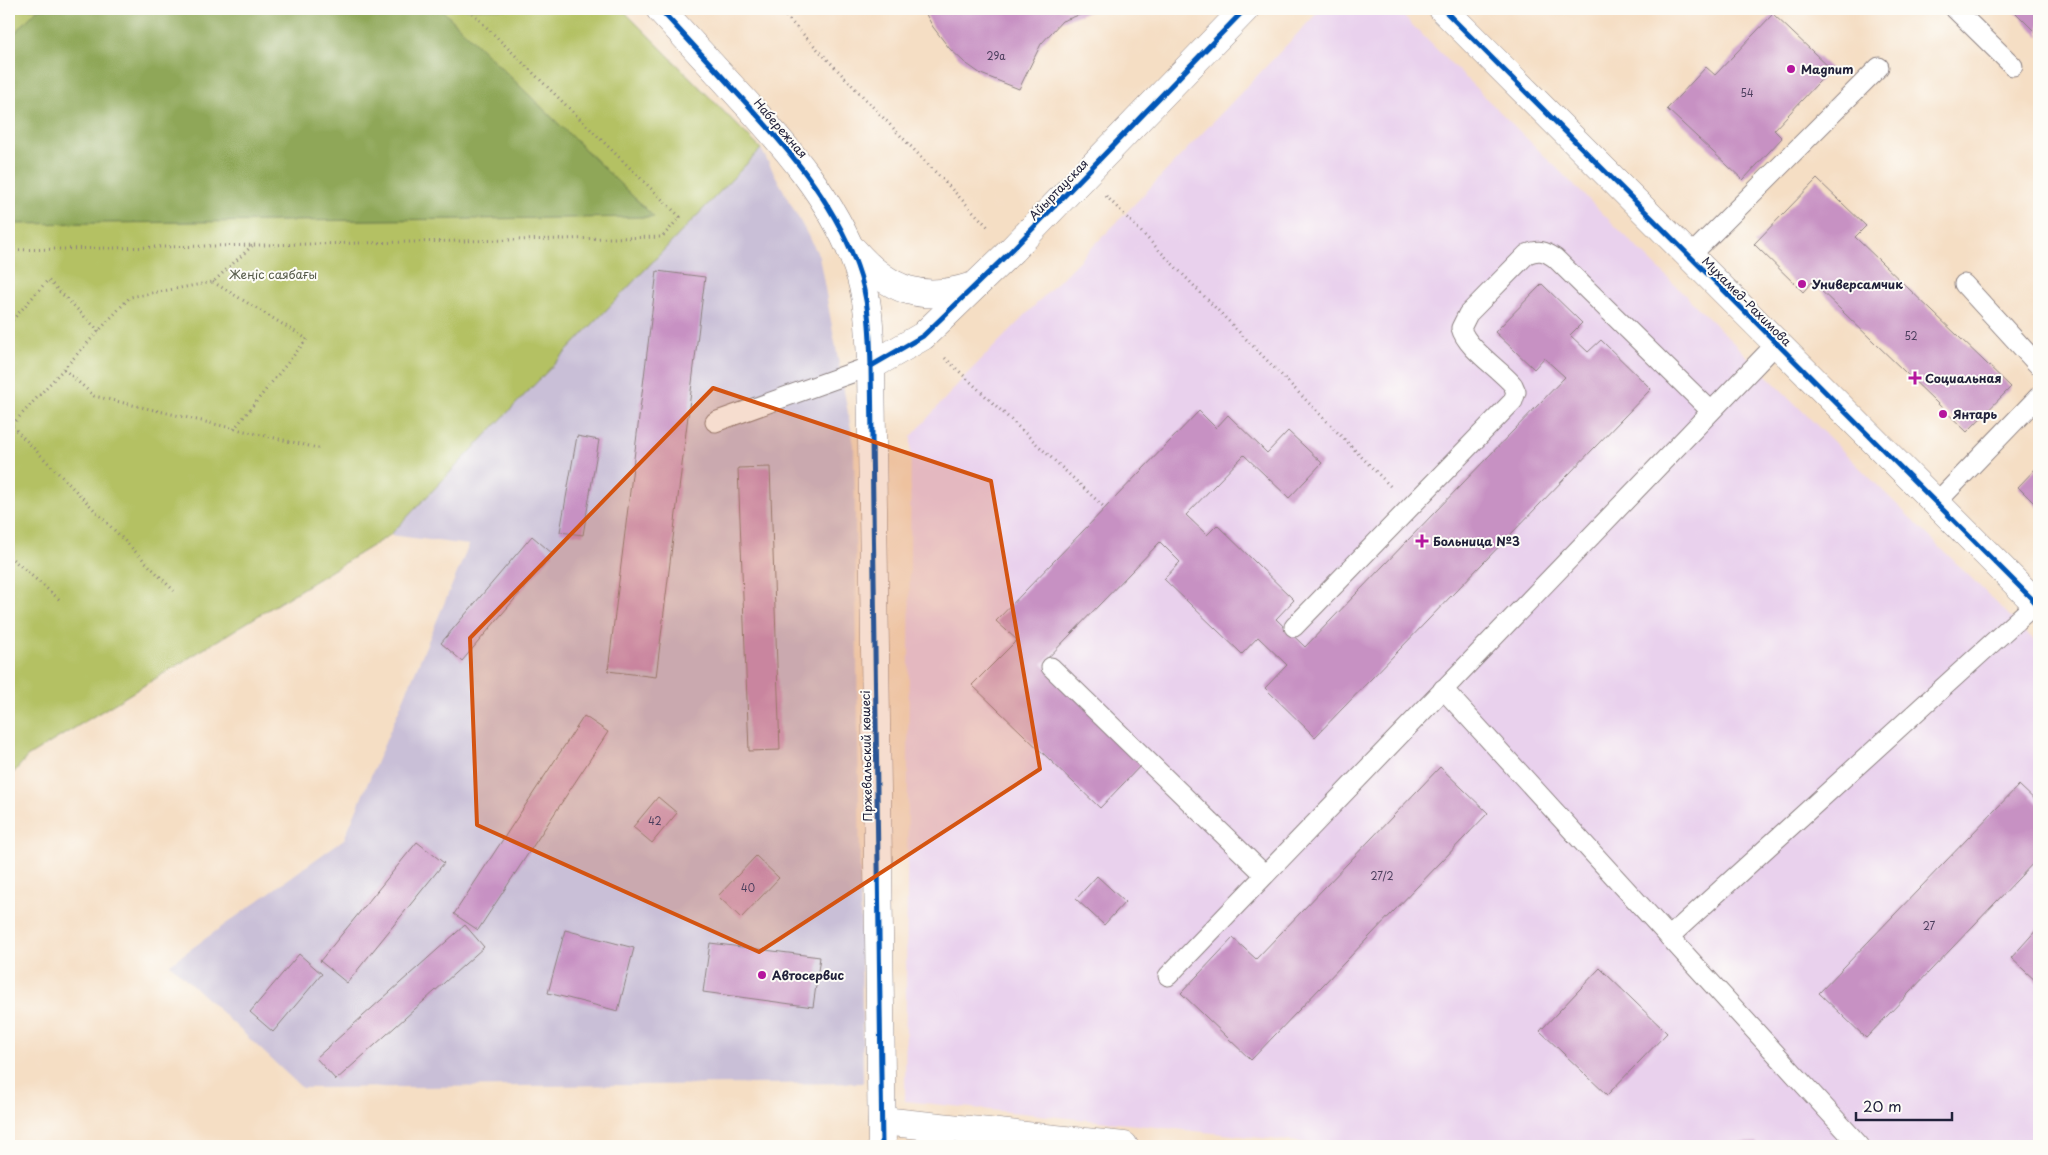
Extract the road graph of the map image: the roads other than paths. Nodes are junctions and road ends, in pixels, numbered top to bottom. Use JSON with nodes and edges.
{"nodes":[{"id":1,"x":660,"y":9,"type":"edge"},
{"id":2,"x":1245,"y":9,"type":"edge"},
{"id":3,"x":1443,"y":9,"type":"edge"},
{"id":4,"x":1955,"y":9,"type":"edge"},
{"id":5,"x":1880,"y":66,"type":"dead end"},
{"id":6,"x":2013,"y":66,"type":"dead end"},
{"id":7,"x":848,"y":244,"type":"junction"},
{"id":8,"x":1689,"y":258,"type":"junction"},
{"id":9,"x":1964,"y":284,"type":"dead end"},
{"id":10,"x":975,"y":286,"type":"junction"},
{"id":11,"x":1776,"y":344,"type":"junction"},
{"id":12,"x":871,"y":366,"type":"junction"},
{"id":13,"x":2039,"y":366,"type":"edge"},
{"id":14,"x":2039,"y":396,"type":"edge"},
{"id":15,"x":1711,"y":411,"type":"junction"},
{"id":16,"x":715,"y":422,"type":"dead end"},
{"id":17,"x":1937,"y":502,"type":"junction"},
{"id":18,"x":2038,"y":605,"type":"edge"},
{"id":19,"x":1294,"y":627,"type":"dead end"},
{"id":20,"x":1051,"y":667,"type":"dead end"},
{"id":21,"x":1444,"y":690,"type":"junction"},
{"id":22,"x":1265,"y":875,"type":"junction"},
{"id":23,"x":1669,"y":937,"type":"junction"},
{"id":24,"x":1168,"y":976,"type":"dead end"},
{"id":25,"x":882,"y":1134,"type":"edge"},
{"id":26,"x":1124,"y":1146,"type":"edge"},
{"id":27,"x":1860,"y":1146,"type":"edge"}],
"edges":[{"from":1,"to":7,"type":"street","name":"Набережная"},
{"from":2,"to":10,"type":"street","name":"Айыртауская"},
{"from":3,"to":8,"type":"street","name":"Мухамед-Рахимова"},
{"from":4,"to":6,"type":"lane"},
{"from":5,"to":8,"type":"lane"},
{"from":7,"to":10,"type":"street"},
{"from":7,"to":12,"type":"street","name":"Набережная"},
{"from":8,"to":11,"type":"street","name":"Мухамед-Рахимова"},
{"from":9,"to":13,"type":"lane"},
{"from":10,"to":12,"type":"street","name":"Айыртауская"},
{"from":11,"to":15,"type":"lane"},
{"from":11,"to":17,"type":"street","name":"Мухамед-Рахимова"},
{"from":12,"to":16,"type":"lane"},
{"from":12,"to":25,"type":"street","name":"Пржевальский көшесі"},
{"from":14,"to":17,"type":"lane"},
{"from":15,"to":19,"type":"lane"},
{"from":15,"to":21,"type":"lane"},
{"from":17,"to":18,"type":"street","name":"Мухамед-Рахимова"},
{"from":18,"to":23,"type":"lane"},
{"from":20,"to":22,"type":"lane"},
{"from":21,"to":22,"type":"lane"},
{"from":21,"to":23,"type":"lane"},
{"from":22,"to":24,"type":"lane"},
{"from":23,"to":27,"type":"lane"},
{"from":25,"to":26,"type":"street"}]}
